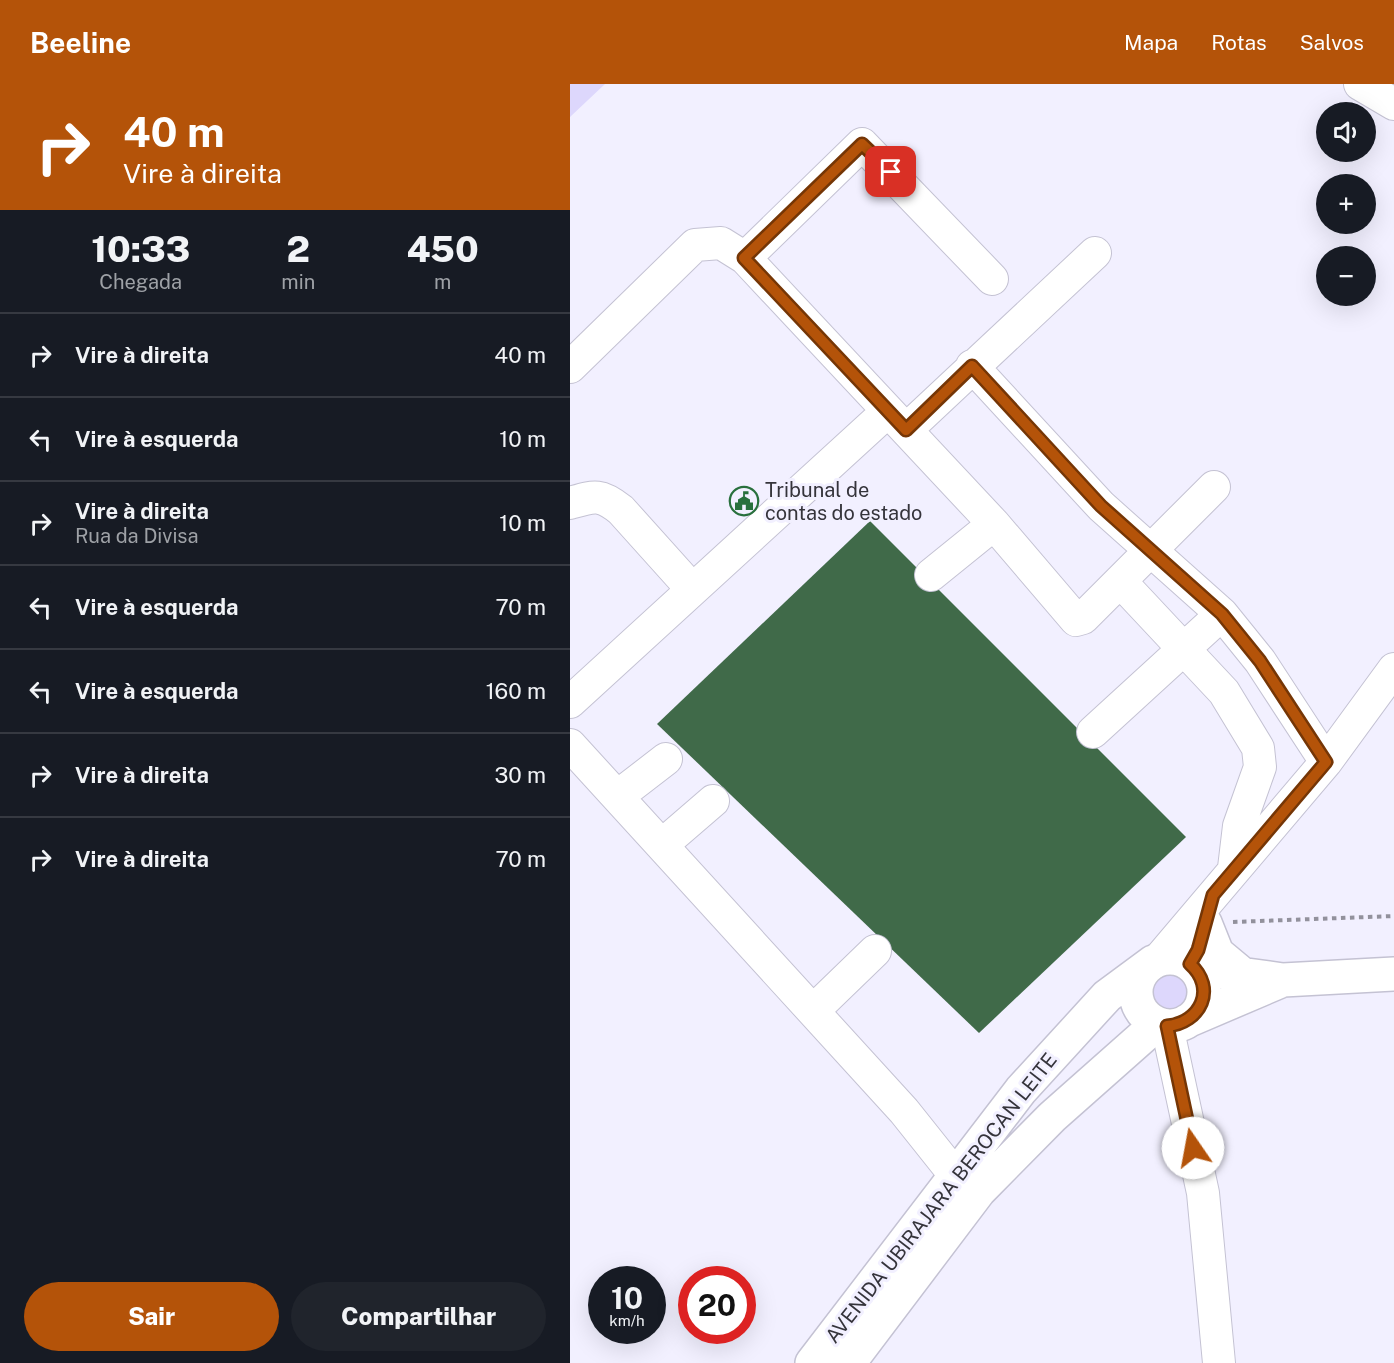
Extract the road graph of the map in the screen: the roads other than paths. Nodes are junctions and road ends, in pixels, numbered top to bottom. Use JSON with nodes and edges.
{"nodes":[{"id":1,"x":1360,"y":84,"type":"edge"},
{"id":2,"x":1394,"y":104,"type":"edge"},
{"id":3,"x":1095,"y":254,"type":"dead end"},
{"id":4,"x":744,"y":258,"type":"junction"},
{"id":5,"x":992,"y":279,"type":"dead end"},
{"id":6,"x":972,"y":366,"type":"junction"},
{"id":7,"x":570,"y":367,"type":"edge"},
{"id":8,"x":897,"y":420,"type":"junction"},
{"id":9,"x":1214,"y":487,"type":"dead end"},
{"id":10,"x":570,"y":503,"type":"edge"},
{"id":11,"x":994,"y":524,"type":"junction"},
{"id":12,"x":1148,"y":550,"type":"junction"},
{"id":13,"x":931,"y":575,"type":"dead end"},
{"id":14,"x":1120,"y":581,"type":"junction"},
{"id":15,"x":692,"y":589,"type":"junction"},
{"id":16,"x":1222,"y":614,"type":"junction"},
{"id":17,"x":1184,"y":650,"type":"junction"},
{"id":18,"x":1394,"y":669,"type":"edge"},
{"id":19,"x":570,"y":702,"type":"edge"},
{"id":20,"x":1093,"y":732,"type":"dead end"},
{"id":21,"x":570,"y":745,"type":"edge"},
{"id":22,"x":666,"y":759,"type":"dead end"},
{"id":23,"x":1326,"y":762,"type":"junction"},
{"id":24,"x":618,"y":796,"type":"junction"},
{"id":25,"x":713,"y":801,"type":"dead end"},
{"id":26,"x":662,"y":845,"type":"junction"},
{"id":27,"x":1234,"y":868,"type":"junction"},
{"id":28,"x":1209,"y":909,"type":"junction"},
{"id":29,"x":876,"y":951,"type":"dead end"},
{"id":30,"x":1156,"y":961,"type":"junction"},
{"id":31,"x":1193,"y":966,"type":"junction"},
{"id":32,"x":1240,"y":973,"type":"junction"},
{"id":33,"x":1394,"y":974,"type":"edge"},
{"id":34,"x":1283,"y":980,"type":"junction"},
{"id":35,"x":813,"y":1011,"type":"junction"},
{"id":36,"x":1170,"y":1024,"type":"junction"},
{"id":37,"x":956,"y":1175,"type":"junction"},
{"id":38,"x":812,"y":1363,"type":"edge"},
{"id":39,"x":849,"y":1363,"type":"edge"},
{"id":40,"x":1219,"y":1363,"type":"edge"}],
"edges":[{"from":1,"to":2,"type":"street"},
{"from":3,"to":6,"type":"street"},
{"from":4,"to":5,"type":"street"},
{"from":4,"to":7,"type":"street"},
{"from":4,"to":8,"type":"street"},
{"from":6,"to":8,"type":"street"},
{"from":6,"to":12,"type":"street"},
{"from":8,"to":11,"type":"street"},
{"from":8,"to":15,"type":"street"},
{"from":9,"to":12,"type":"street"},
{"from":10,"to":15,"type":"street"},
{"from":11,"to":13,"type":"street"},
{"from":11,"to":14,"type":"street"},
{"from":12,"to":14,"type":"street"},
{"from":12,"to":16,"type":"street"},
{"from":14,"to":17,"type":"street"},
{"from":15,"to":19,"type":"street"},
{"from":16,"to":17,"type":"street"},
{"from":16,"to":23,"type":"street"},
{"from":17,"to":20,"type":"street"},
{"from":17,"to":27,"type":"street"},
{"from":18,"to":23,"type":"street"},
{"from":21,"to":24,"type":"street"},
{"from":22,"to":24,"type":"street"},
{"from":23,"to":27,"type":"street"},
{"from":24,"to":26,"type":"street"},
{"from":25,"to":26,"type":"street"},
{"from":26,"to":35,"type":"street"},
{"from":27,"to":28,"type":"street"},
{"from":28,"to":30,"type":"street"},
{"from":28,"to":31,"type":"street"},
{"from":28,"to":32,"type":"main road"},
{"from":29,"to":35,"type":"street"},
{"from":30,"to":31,"type":"main road"},
{"from":30,"to":36,"type":"main road"},
{"from":30,"to":37,"type":"main road","name":"AVENIDA UBIRAJARA BEROCAN LEITE"},
{"from":31,"to":32,"type":"main road"},
{"from":31,"to":36,"type":"main road"},
{"from":32,"to":34,"type":"main road"},
{"from":33,"to":34,"type":"main road"},
{"from":34,"to":36,"type":"main road"},
{"from":35,"to":37,"type":"street"},
{"from":36,"to":39,"type":"main road","name":"AVENIDA UBIRAJARA BEROCAN LEITE"},
{"from":36,"to":40,"type":"street"},
{"from":37,"to":38,"type":"main road","name":"AVENIDA UBIRAJARA BEROCAN LEITE"}]}
